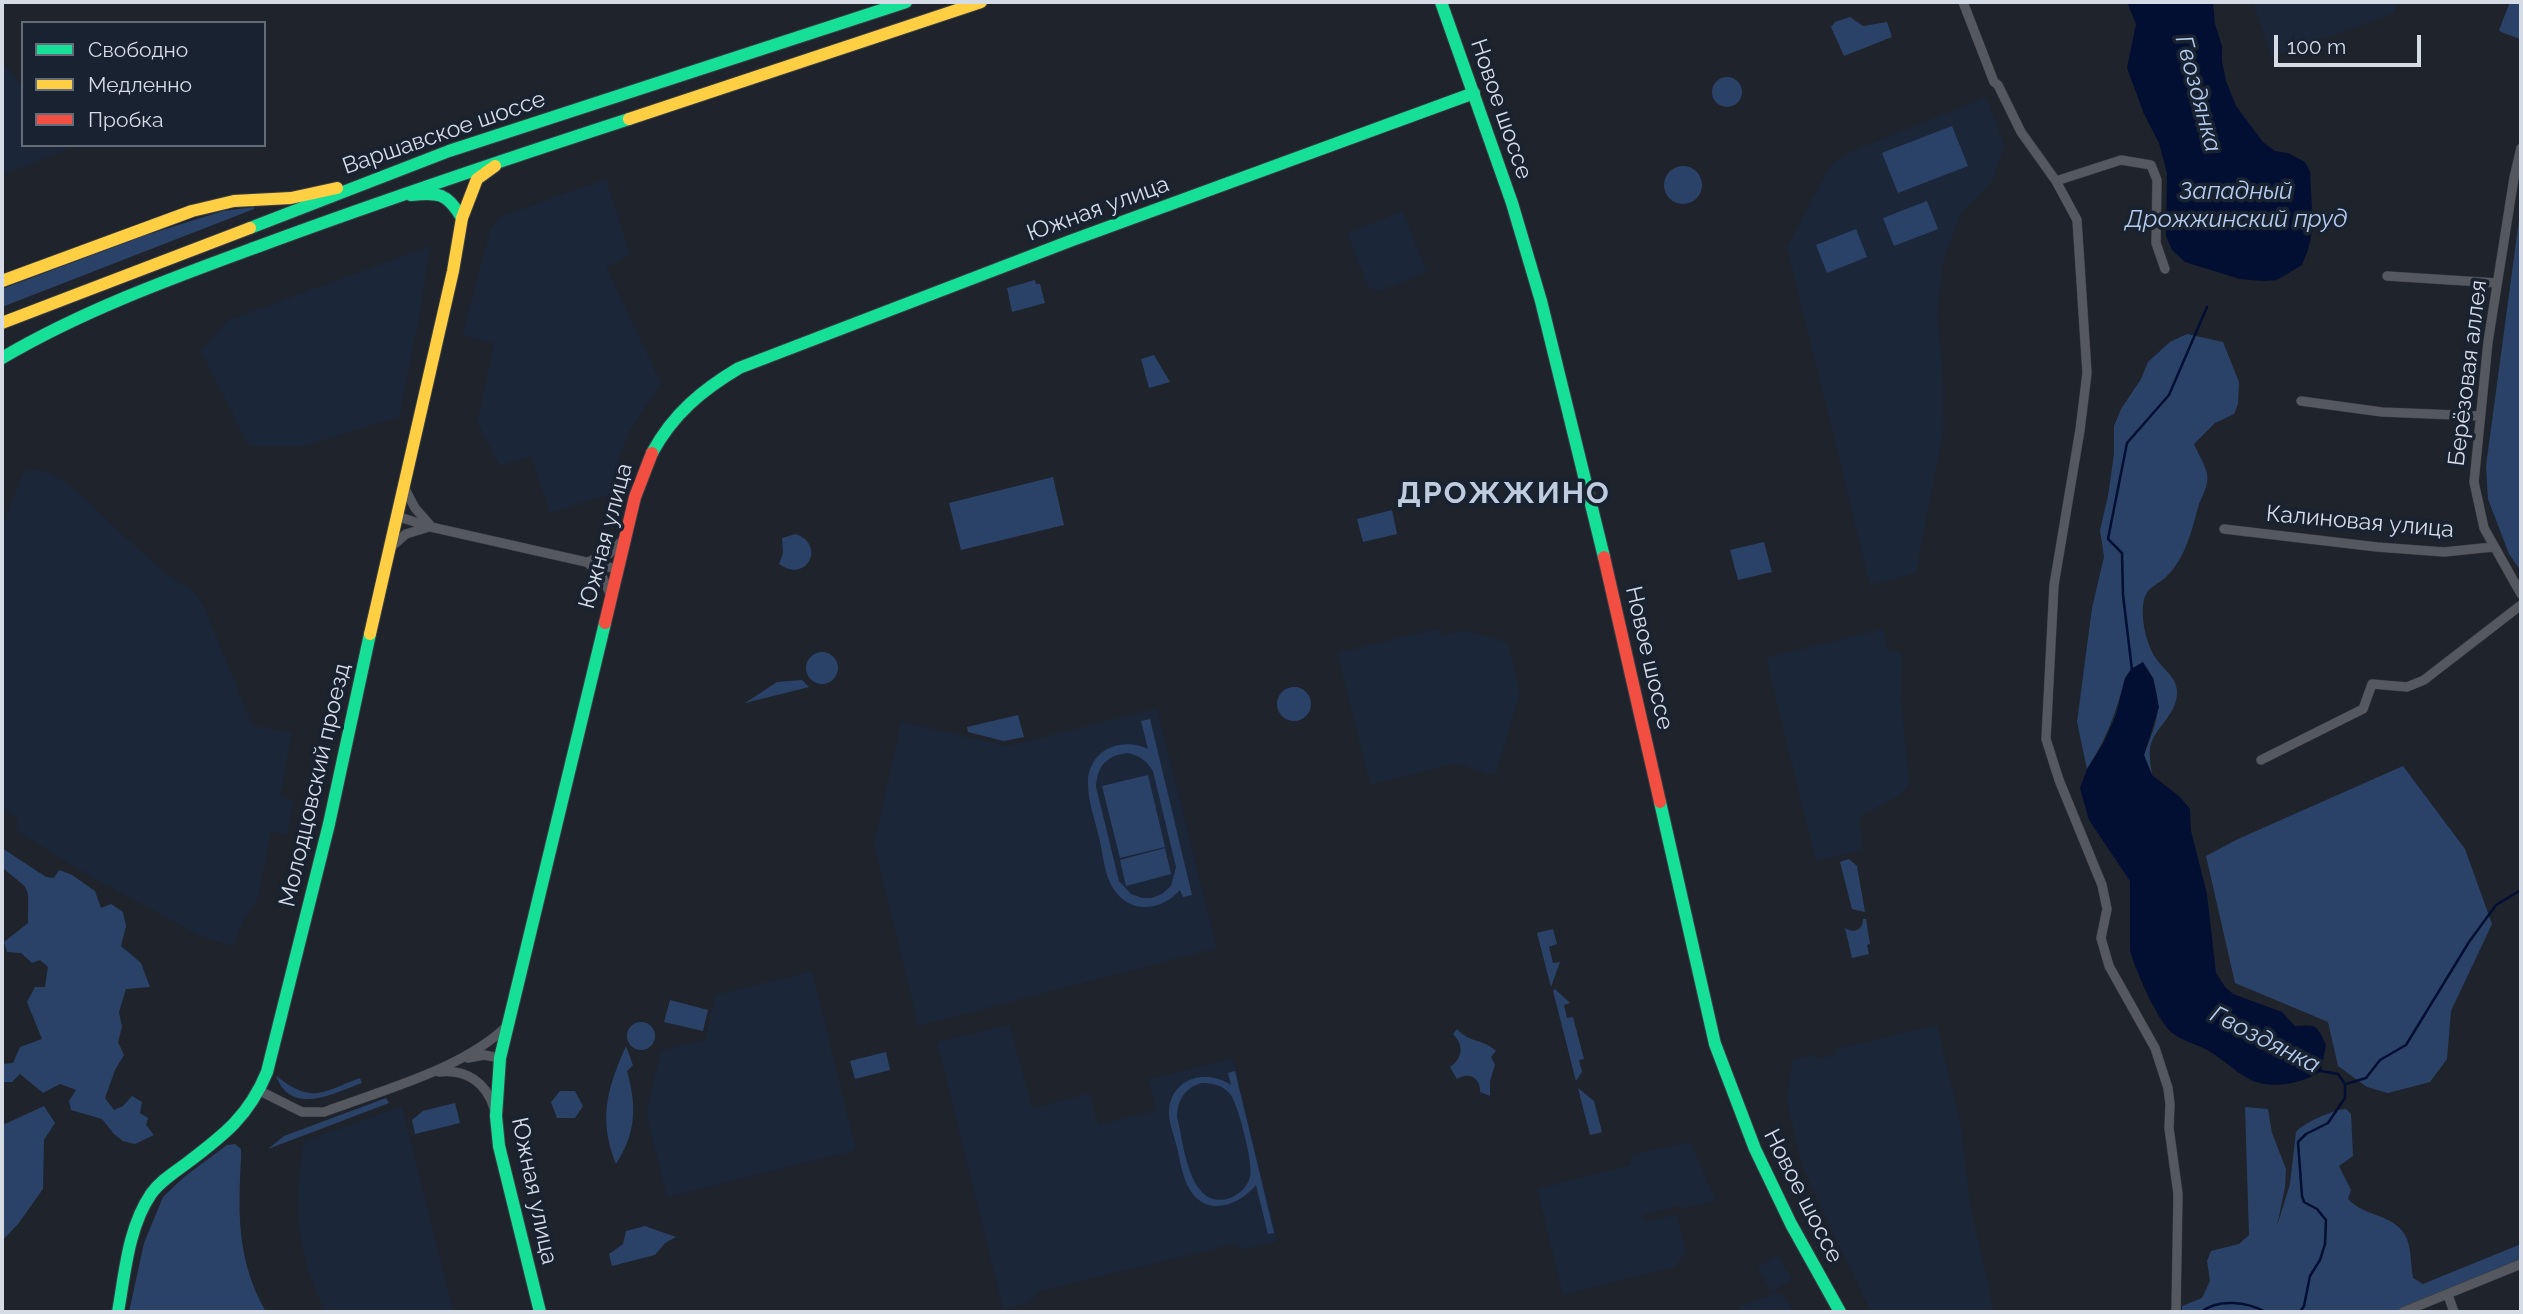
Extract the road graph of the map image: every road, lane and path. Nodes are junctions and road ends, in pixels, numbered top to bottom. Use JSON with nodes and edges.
{"nodes":[{"id":1,"x":906,"y":2,"type":"edge"},
{"id":2,"x":981,"y":2,"type":"edge"},
{"id":3,"x":1441,"y":2,"type":"edge"},
{"id":4,"x":1963,"y":2,"type":"edge"},
{"id":5,"x":1474,"y":93,"type":"junction"},
{"id":6,"x":2521,"y":148,"type":"edge"},
{"id":7,"x":507,"y":158,"type":"junction"},
{"id":8,"x":373,"y":178,"type":"junction"},
{"id":9,"x":2056,"y":181,"type":"junction"},
{"id":10,"x":394,"y":197,"type":"junction"},
{"id":11,"x":462,"y":218,"type":"junction"},
{"id":12,"x":2165,"y":269,"type":"dead end"},
{"id":13,"x":2387,"y":276,"type":"dead end"},
{"id":14,"x":2,"y":281,"type":"edge"},
{"id":15,"x":2497,"y":283,"type":"junction"},
{"id":16,"x":2,"y":323,"type":"edge"},
{"id":17,"x":2,"y":358,"type":"edge"},
{"id":18,"x":2301,"y":401,"type":"dead end"},
{"id":19,"x":2480,"y":416,"type":"junction"},
{"id":20,"x":403,"y":485,"type":"junction"},
{"id":21,"x":396,"y":516,"type":"junction"},
{"id":22,"x":431,"y":527,"type":"junction"},
{"id":23,"x":2224,"y":529,"type":"dead end"},
{"id":24,"x":625,"y":537,"type":"junction"},
{"id":25,"x":2494,"y":547,"type":"junction"},
{"id":26,"x":389,"y":549,"type":"junction"},
{"id":27,"x":586,"y":562,"type":"junction"},
{"id":28,"x":617,"y":569,"type":"junction"},
{"id":29,"x":2521,"y":594,"type":"edge"},
{"id":30,"x":611,"y":596,"type":"junction"},
{"id":31,"x":2521,"y":605,"type":"edge"},
{"id":32,"x":2261,"y":760,"type":"dead end"},
{"id":33,"x":509,"y":1024,"type":"junction"},
{"id":34,"x":500,"y":1058,"type":"junction"},
{"id":35,"x":461,"y":1059,"type":"junction"},
{"id":36,"x":423,"y":1074,"type":"junction"},
{"id":37,"x":260,"y":1091,"type":"junction"},
{"id":38,"x":496,"y":1116,"type":"junction"},
{"id":39,"x":2521,"y":1264,"type":"edge"},
{"id":40,"x":2448,"y":1295,"type":"junction"},
{"id":41,"x":118,"y":1312,"type":"edge"},
{"id":42,"x":540,"y":1312,"type":"edge"},
{"id":43,"x":1840,"y":1312,"type":"edge"},
{"id":44,"x":2176,"y":1312,"type":"edge"},
{"id":45,"x":2403,"y":1312,"type":"edge"},
{"id":46,"x":2454,"y":1312,"type":"edge"}],
"edges":[{"from":1,"to":8,"type":"street","name":"Варшавское шоссе"},
{"from":2,"to":7,"type":"street","name":"Варшавское шоссе"},
{"from":3,"to":5,"type":"street","name":"Новое шоссе"},
{"from":4,"to":9,"type":"street"},
{"from":5,"to":24,"type":"street","name":"Южная улица"},
{"from":5,"to":43,"type":"street","name":"Новое шоссе"},
{"from":6,"to":15,"type":"street","name":"Берёзовая аллея"},
{"from":7,"to":10,"type":"street","name":"Варшавское шоссе"},
{"from":7,"to":11,"type":"street","name":"Молодцовский проезд"},
{"from":8,"to":14,"type":"street"},
{"from":8,"to":16,"type":"street","name":"Варшавское шоссе"},
{"from":9,"to":12,"type":"street"},
{"from":9,"to":44,"type":"street"},
{"from":10,"to":11,"type":"street"},
{"from":10,"to":17,"type":"street","name":"Варшавское шоссе"},
{"from":11,"to":20,"type":"street","name":"Молодцовский проезд"},
{"from":13,"to":15,"type":"street"},
{"from":15,"to":19,"type":"street","name":"Берёзовая аллея"},
{"from":18,"to":19,"type":"street"},
{"from":19,"to":25,"type":"street","name":"Берёзовая аллея"},
{"from":20,"to":21,"type":"street","name":"Молодцовский проезд"},
{"from":20,"to":22,"type":"street"},
{"from":21,"to":22,"type":"street"},
{"from":21,"to":26,"type":"street","name":"Молодцовский проезд"},
{"from":22,"to":26,"type":"street"},
{"from":22,"to":27,"type":"street"},
{"from":23,"to":25,"type":"street","name":"Калиновая улица"},
{"from":24,"to":27,"type":"street"},
{"from":24,"to":28,"type":"street","name":"Южная улица"},
{"from":25,"to":29,"type":"street","name":"Берёзовая аллея"},
{"from":26,"to":37,"type":"street","name":"Молодцовский проезд"},
{"from":27,"to":28,"type":"street"},
{"from":27,"to":30,"type":"street"},
{"from":28,"to":30,"type":"street","name":"Южная улица"},
{"from":30,"to":33,"type":"street","name":"Южная улица"},
{"from":31,"to":32,"type":"street"},
{"from":33,"to":34,"type":"street","name":"Южная улица"},
{"from":33,"to":35,"type":"street"},
{"from":34,"to":35,"type":"street"},
{"from":34,"to":38,"type":"street","name":"Южная улица"},
{"from":35,"to":36,"type":"street"},
{"from":36,"to":37,"type":"street"},
{"from":36,"to":38,"type":"street"},
{"from":37,"to":41,"type":"street","name":"Молодцовский проезд"},
{"from":38,"to":42,"type":"street","name":"Южная улица"},
{"from":39,"to":40,"type":"street"},
{"from":40,"to":45,"type":"street"},
{"from":40,"to":46,"type":"street"}]}
